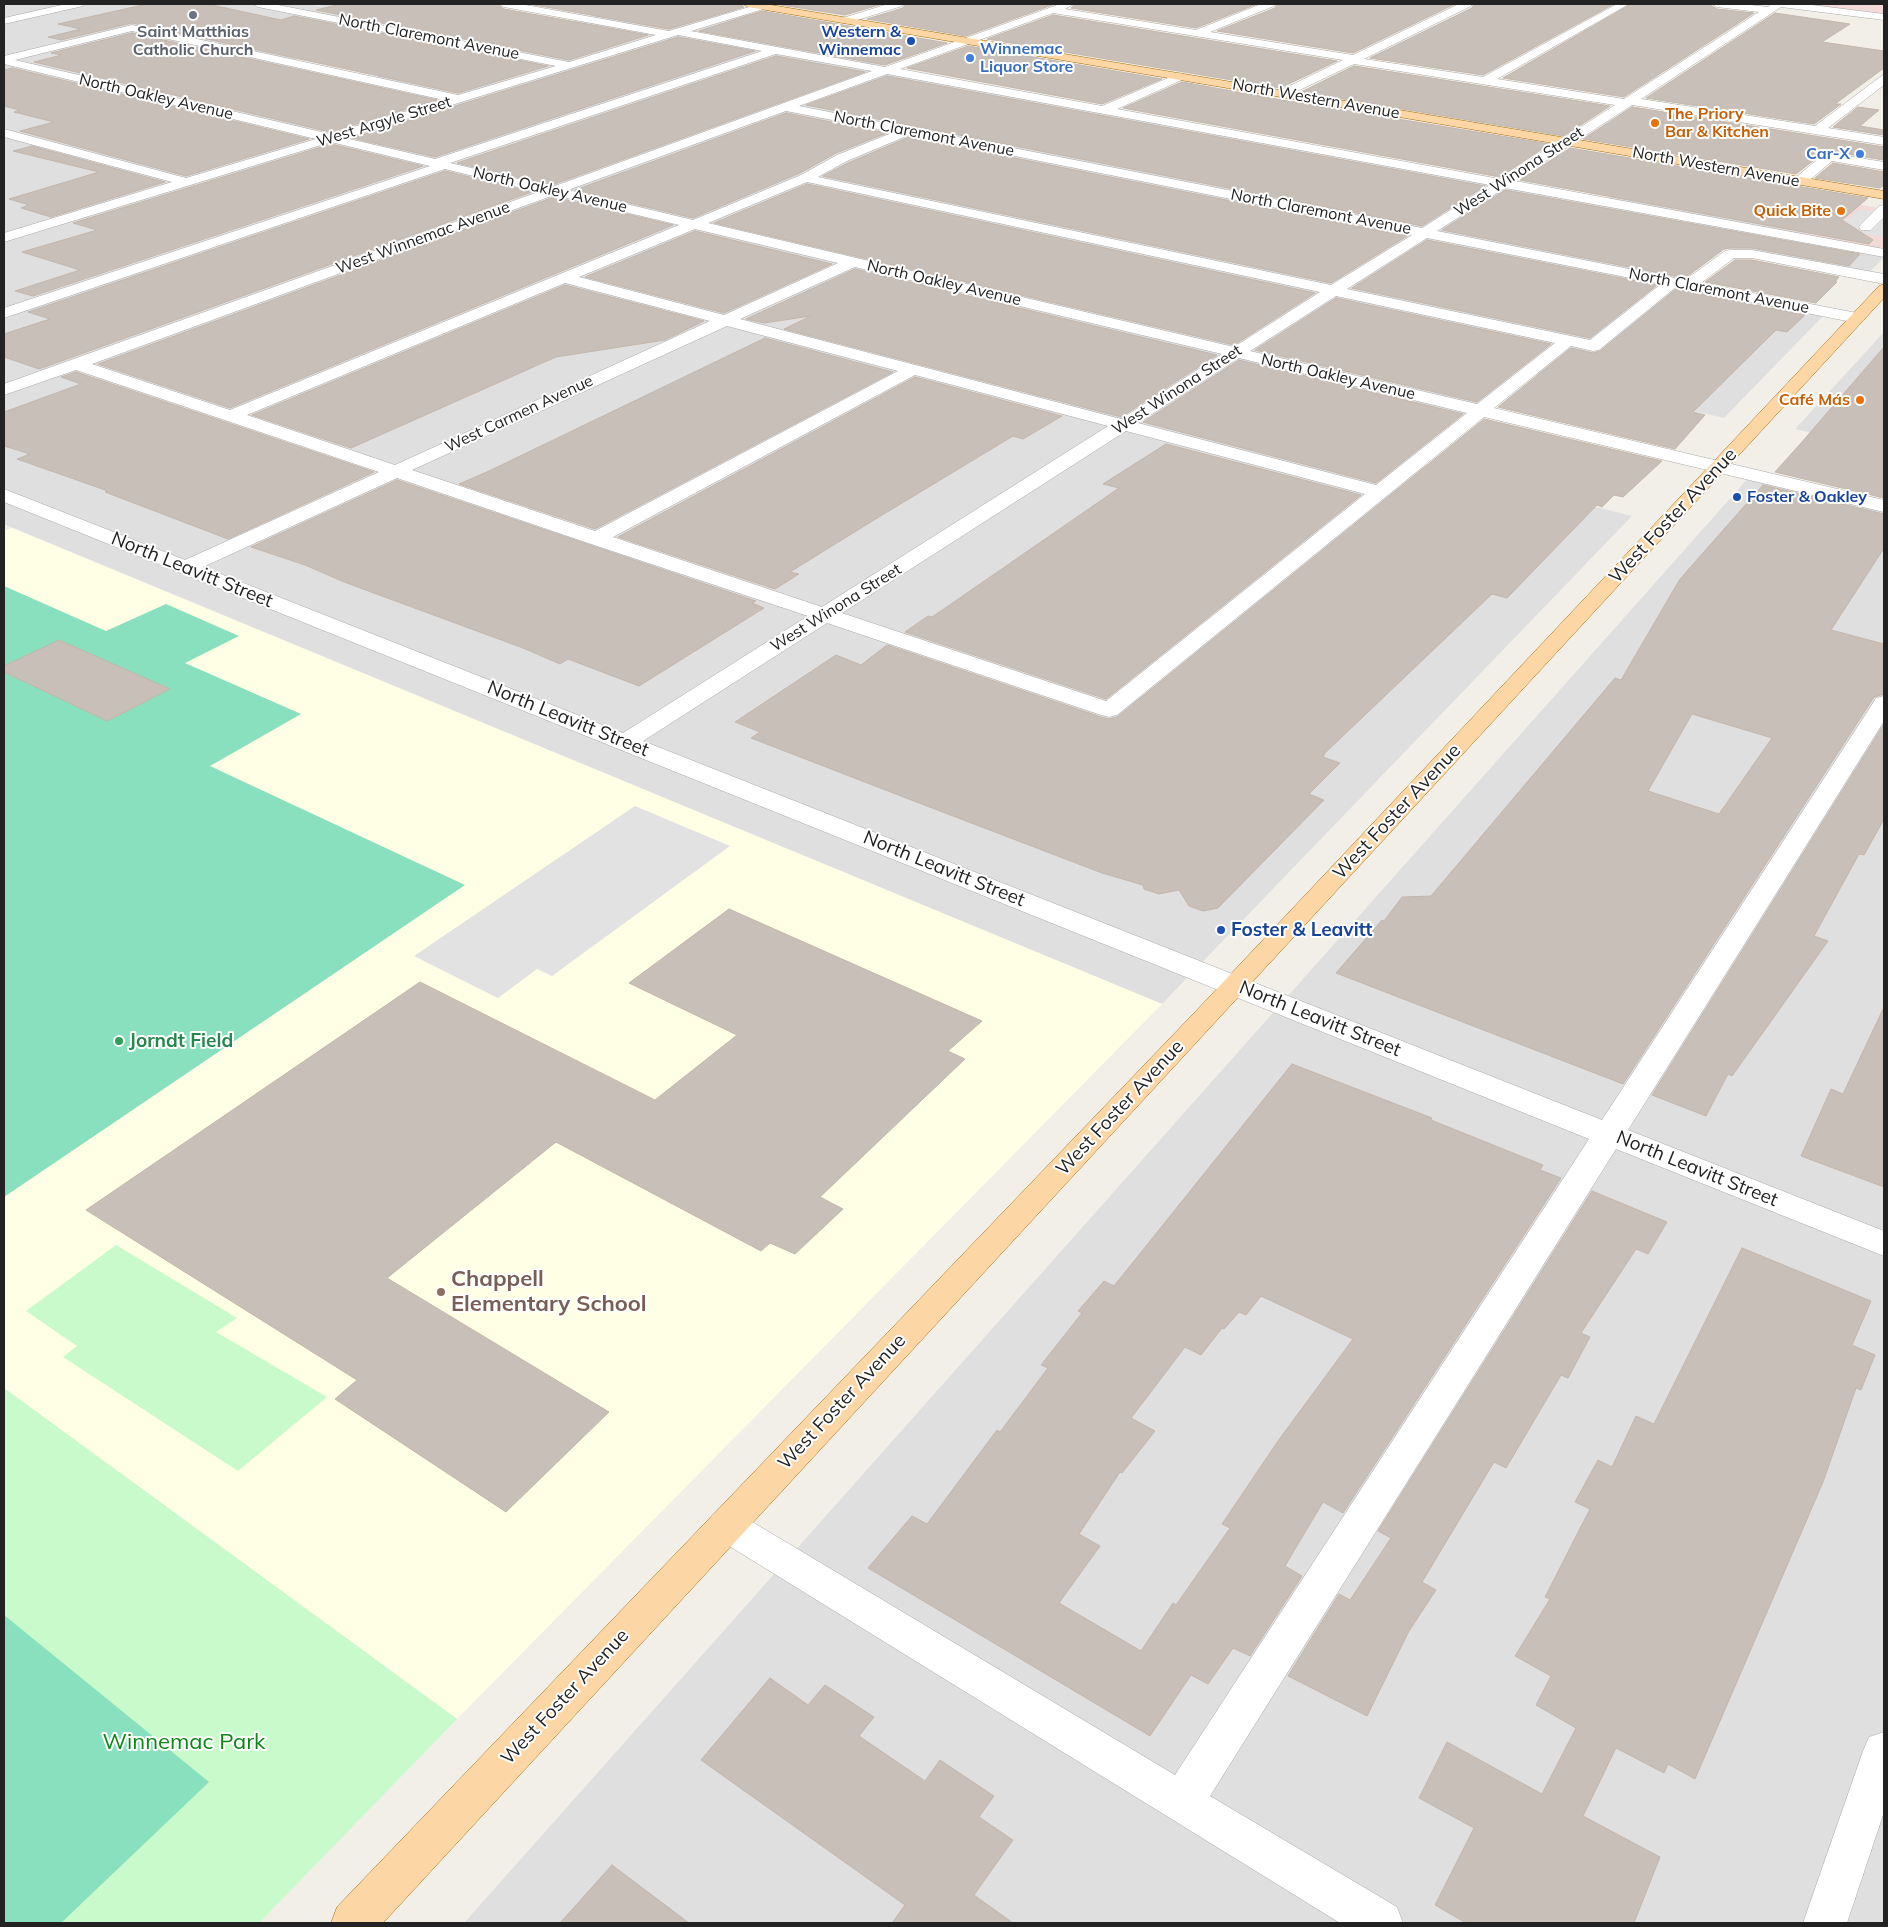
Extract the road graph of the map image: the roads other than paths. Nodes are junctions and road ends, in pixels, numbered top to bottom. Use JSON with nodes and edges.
{"nodes":[{"id":1,"x":79,"y":4,"type":"edge"},
{"id":2,"x":258,"y":4,"type":"edge"},
{"id":3,"x":504,"y":4,"type":"edge"},
{"id":4,"x":748,"y":4,"type":"edge"},
{"id":5,"x":898,"y":4,"type":"edge"},
{"id":6,"x":1069,"y":4,"type":"edge"},
{"id":7,"x":1270,"y":4,"type":"edge"},
{"id":8,"x":1467,"y":4,"type":"edge"},
{"id":9,"x":1624,"y":4,"type":"edge"},
{"id":10,"x":1717,"y":4,"type":"edge"},
{"id":11,"x":1780,"y":4,"type":"edge"},
{"id":12,"x":19,"y":5,"type":"dead end"},
{"id":13,"x":763,"y":6,"type":"junction"},
{"id":14,"x":1051,"y":10,"type":"junction"},
{"id":15,"x":1768,"y":10,"type":"junction"},
{"id":16,"x":46,"y":11,"type":"junction"},
{"id":17,"x":1884,"y":17,"type":"edge"},
{"id":18,"x":847,"y":20,"type":"junction"},
{"id":19,"x":4,"y":21,"type":"edge"},
{"id":20,"x":674,"y":33,"type":"junction"},
{"id":21,"x":1199,"y":34,"type":"junction"},
{"id":22,"x":967,"y":41,"type":"junction"},
{"id":23,"x":775,"y":50,"type":"junction"},
{"id":24,"x":1354,"y":59,"type":"junction"},
{"id":25,"x":6,"y":62,"type":"edge"},
{"id":26,"x":570,"y":65,"type":"junction"},
{"id":27,"x":885,"y":70,"type":"junction"},
{"id":28,"x":1180,"y":77,"type":"junction"},
{"id":29,"x":1884,"y":78,"type":"edge"},
{"id":30,"x":1485,"y":81,"type":"junction"},
{"id":31,"x":1283,"y":94,"type":"junction"},
{"id":32,"x":460,"y":99,"type":"junction"},
{"id":33,"x":1628,"y":102,"type":"junction"},
{"id":34,"x":786,"y":107,"type":"junction"},
{"id":35,"x":1104,"y":110,"type":"junction"},
{"id":36,"x":1818,"y":130,"type":"junction"},
{"id":37,"x":909,"y":131,"type":"junction"},
{"id":38,"x":4,"y":133,"type":"edge"},
{"id":39,"x":331,"y":138,"type":"junction"},
{"id":40,"x":1884,"y":141,"type":"edge"},
{"id":41,"x":1567,"y":142,"type":"junction"},
{"id":42,"x":440,"y":164,"type":"junction"},
{"id":43,"x":1884,"y":166,"type":"edge"},
{"id":44,"x":806,"y":178,"type":"junction"},
{"id":45,"x":1800,"y":181,"type":"junction"},
{"id":46,"x":186,"y":182,"type":"junction"},
{"id":47,"x":1503,"y":183,"type":"junction"},
{"id":48,"x":553,"y":191,"type":"junction"},
{"id":49,"x":1884,"y":195,"type":"edge"},
{"id":50,"x":4,"y":224,"type":"edge"},
{"id":51,"x":694,"y":224,"type":"junction"},
{"id":52,"x":26,"y":231,"type":"junction"},
{"id":53,"x":1424,"y":233,"type":"junction"},
{"id":54,"x":4,"y":238,"type":"edge"},
{"id":55,"x":1884,"y":253,"type":"edge"},
{"id":56,"x":853,"y":262,"type":"junction"},
{"id":57,"x":564,"y":278,"type":"junction"},
{"id":58,"x":1884,"y":279,"type":"edge"},
{"id":59,"x":1681,"y":283,"type":"junction"},
{"id":60,"x":1333,"y":290,"type":"junction"},
{"id":61,"x":1881,"y":296,"type":"edge"},
{"id":62,"x":4,"y":313,"type":"edge"},
{"id":63,"x":1857,"y":318,"type":"junction"},
{"id":64,"x":724,"y":320,"type":"junction"},
{"id":65,"x":1567,"y":341,"type":"junction"},
{"id":66,"x":1236,"y":352,"type":"junction"},
{"id":67,"x":76,"y":364,"type":"junction"},
{"id":68,"x":912,"y":370,"type":"junction"},
{"id":69,"x":10,"y":371,"type":"dead end"},
{"id":70,"x":34,"y":380,"type":"junction"},
{"id":71,"x":4,"y":390,"type":"edge"},
{"id":72,"x":1481,"y":410,"type":"junction"},
{"id":73,"x":230,"y":416,"type":"junction"},
{"id":74,"x":1122,"y":425,"type":"junction"},
{"id":75,"x":1719,"y":467,"type":"junction"},
{"id":76,"x":394,"y":472,"type":"junction"},
{"id":77,"x":1380,"y":492,"type":"junction"},
{"id":78,"x":4,"y":495,"type":"edge"},
{"id":79,"x":1884,"y":506,"type":"edge"},
{"id":80,"x":595,"y":539,"type":"junction"},
{"id":81,"x":186,"y":567,"type":"junction"},
{"id":82,"x":823,"y":616,"type":"junction"},
{"id":83,"x":1884,"y":703,"type":"edge"},
{"id":84,"x":625,"y":742,"type":"junction"},
{"id":85,"x":1235,"y":985,"type":"junction"},
{"id":86,"x":1609,"y":1134,"type":"junction"},
{"id":87,"x":1884,"y":1244,"type":"edge"},
{"id":88,"x":726,"y":1525,"type":"junction"},
{"id":89,"x":1884,"y":1751,"type":"edge"},
{"id":90,"x":1182,"y":1802,"type":"junction"},
{"id":91,"x":353,"y":1923,"type":"edge"},
{"id":92,"x":1381,"y":1923,"type":"edge"},
{"id":93,"x":1825,"y":1923,"type":"edge"}],
"edges":[{"from":1,"to":16,"type":"street"},
{"from":2,"to":26,"type":"street","name":"North Claremont Avenue"},
{"from":3,"to":20,"type":"street"},
{"from":4,"to":13,"type":"main road","name":"North Western Avenue"},
{"from":5,"to":18,"type":"street"},
{"from":6,"to":14,"type":"street","name":"West Winnemac Avenue"},
{"from":7,"to":21,"type":"street"},
{"from":8,"to":24,"type":"street"},
{"from":9,"to":30,"type":"street"},
{"from":10,"to":15,"type":"street"},
{"from":11,"to":15,"type":"street","name":"West Winona Street"},
{"from":11,"to":17,"type":"street"},
{"from":12,"to":16,"type":"street"},
{"from":13,"to":18,"type":"main road","name":"North Western Avenue"},
{"from":13,"to":20,"type":"street","name":"West Argyle Street"},
{"from":14,"to":21,"type":"street"},
{"from":14,"to":22,"type":"street","name":"West Winnemac Avenue"},
{"from":15,"to":33,"type":"street","name":"West Winona Street"},
{"from":16,"to":19,"type":"street"},
{"from":18,"to":22,"type":"main road","name":"North Western Avenue"},
{"from":20,"to":23,"type":"street"},
{"from":20,"to":26,"type":"street","name":"West Argyle Street"},
{"from":21,"to":24,"type":"street"},
{"from":22,"to":27,"type":"street","name":"West Winnemac Avenue"},
{"from":22,"to":28,"type":"main road","name":"North Western Avenue"},
{"from":23,"to":27,"type":"street"},
{"from":23,"to":42,"type":"street"},
{"from":24,"to":30,"type":"street"},
{"from":24,"to":31,"type":"street"},
{"from":25,"to":32,"type":"street"},
{"from":25,"to":39,"type":"street","name":"North Oakley Avenue"},
{"from":26,"to":32,"type":"street","name":"West Argyle Street"},
{"from":27,"to":34,"type":"street","name":"West Winnemac Avenue"},
{"from":27,"to":35,"type":"street"},
{"from":28,"to":31,"type":"main road","name":"North Western Avenue"},
{"from":28,"to":35,"type":"street"},
{"from":29,"to":36,"type":"street"},
{"from":30,"to":33,"type":"street"},
{"from":31,"to":41,"type":"main road","name":"North Western Avenue"},
{"from":32,"to":39,"type":"street","name":"West Argyle Street"},
{"from":33,"to":36,"type":"street"},
{"from":33,"to":41,"type":"street","name":"West Winona Street"},
{"from":34,"to":37,"type":"street","name":"North Claremont Avenue"},
{"from":34,"to":48,"type":"street","name":"West Winnemac Avenue"},
{"from":35,"to":47,"type":"street"},
{"from":36,"to":40,"type":"street"},
{"from":37,"to":44,"type":"street"},
{"from":37,"to":53,"type":"street","name":"North Claremont Avenue"},
{"from":38,"to":46,"type":"street"},
{"from":39,"to":42,"type":"street","name":"North Oakley Avenue"},
{"from":39,"to":46,"type":"street","name":"West Argyle Street"},
{"from":41,"to":45,"type":"main road","name":"North Western Avenue"},
{"from":41,"to":47,"type":"street","name":"West Winona Street"},
{"from":42,"to":48,"type":"street","name":"North Oakley Avenue"},
{"from":42,"to":62,"type":"street"},
{"from":43,"to":45,"type":"street"},
{"from":44,"to":51,"type":"street"},
{"from":44,"to":60,"type":"street"},
{"from":45,"to":49,"type":"main road","name":"North Western Avenue"},
{"from":46,"to":52,"type":"street","name":"West Argyle Street"},
{"from":47,"to":53,"type":"street","name":"West Winona Street"},
{"from":47,"to":55,"type":"street"},
{"from":48,"to":51,"type":"street","name":"North Oakley Avenue"},
{"from":48,"to":67,"type":"street","name":"West Winnemac Avenue"},
{"from":50,"to":52,"type":"street"},
{"from":51,"to":56,"type":"street","name":"North Oakley Avenue"},
{"from":51,"to":57,"type":"street"},
{"from":52,"to":54,"type":"street","name":"West Argyle Street"},
{"from":53,"to":59,"type":"street","name":"North Claremont Avenue"},
{"from":53,"to":60,"type":"street","name":"West Winona Street"},
{"from":56,"to":64,"type":"street","name":"West Carmen Avenue"},
{"from":56,"to":66,"type":"street","name":"North Oakley Avenue"},
{"from":57,"to":64,"type":"street"},
{"from":57,"to":73,"type":"street"},
{"from":58,"to":59,"type":"street"},
{"from":59,"to":63,"type":"street","name":"North Claremont Avenue"},
{"from":59,"to":65,"type":"street"},
{"from":60,"to":65,"type":"street"},
{"from":60,"to":66,"type":"street","name":"West Winona Street"},
{"from":61,"to":63,"type":"main road","name":"West Foster Avenue"},
{"from":63,"to":75,"type":"main road","name":"West Foster Avenue"},
{"from":64,"to":68,"type":"street"},
{"from":64,"to":76,"type":"street","name":"West Carmen Avenue"},
{"from":65,"to":72,"type":"street"},
{"from":66,"to":72,"type":"street","name":"North Oakley Avenue"},
{"from":66,"to":74,"type":"street","name":"West Winona Street"},
{"from":67,"to":70,"type":"street","name":"West Winnemac Avenue"},
{"from":67,"to":73,"type":"street"},
{"from":68,"to":74,"type":"street"},
{"from":68,"to":80,"type":"street"},
{"from":69,"to":70,"type":"street"},
{"from":70,"to":71,"type":"street","name":"West Winnemac Avenue"},
{"from":72,"to":75,"type":"street","name":"North Oakley Avenue"},
{"from":72,"to":77,"type":"street"},
{"from":73,"to":76,"type":"street"},
{"from":74,"to":77,"type":"street"},
{"from":74,"to":82,"type":"street","name":"West Winona Street"},
{"from":75,"to":79,"type":"street","name":"North Oakley Avenue"},
{"from":75,"to":85,"type":"main road","name":"West Foster Avenue"},
{"from":76,"to":80,"type":"street"},
{"from":76,"to":81,"type":"street","name":"West Carmen Avenue"},
{"from":77,"to":82,"type":"street"},
{"from":78,"to":81,"type":"street","name":"North Leavitt Street"},
{"from":80,"to":82,"type":"street"},
{"from":81,"to":84,"type":"street","name":"North Leavitt Street"},
{"from":82,"to":84,"type":"street","name":"West Winona Street"},
{"from":83,"to":86,"type":"street"},
{"from":84,"to":85,"type":"street","name":"North Leavitt Street"},
{"from":85,"to":86,"type":"street","name":"North Leavitt Street"},
{"from":85,"to":88,"type":"main road","name":"West Foster Avenue"},
{"from":86,"to":87,"type":"street","name":"North Leavitt Street"},
{"from":86,"to":90,"type":"street"},
{"from":88,"to":90,"type":"street"},
{"from":88,"to":91,"type":"main road","name":"West Foster Avenue"},
{"from":89,"to":93,"type":"street"},
{"from":90,"to":92,"type":"street"}]}
